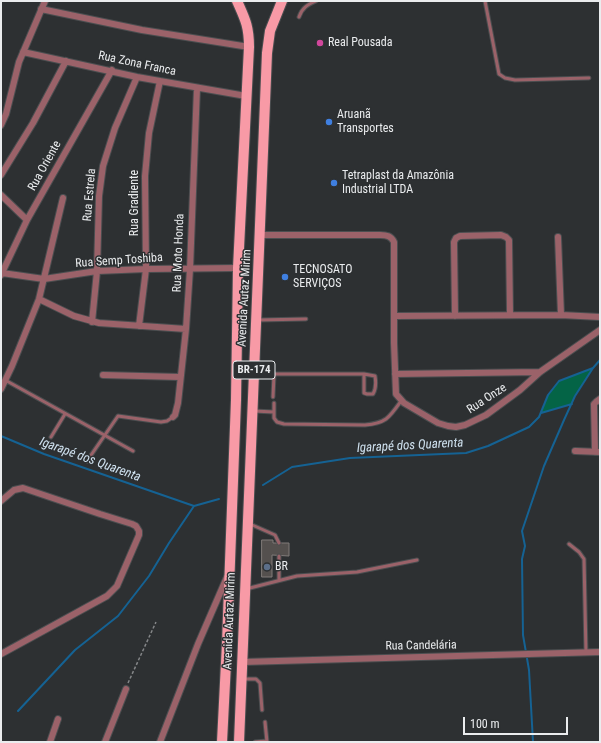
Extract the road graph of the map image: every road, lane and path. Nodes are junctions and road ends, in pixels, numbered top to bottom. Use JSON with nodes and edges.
{"nodes":[{"id":1,"x":45,"y":1,"type":"edge"},
{"id":2,"x":237,"y":1,"type":"edge"},
{"id":3,"x":282,"y":1,"type":"edge"},
{"id":4,"x":316,"y":1,"type":"edge"},
{"id":5,"x":485,"y":1,"type":"edge"},
{"id":6,"x":41,"y":9,"type":"junction"},
{"id":7,"x":299,"y":17,"type":"dead end"},
{"id":8,"x":249,"y":46,"type":"junction"},
{"id":9,"x":23,"y":52,"type":"junction"},
{"id":10,"x":66,"y":61,"type":"junction"},
{"id":11,"x":112,"y":70,"type":"junction"},
{"id":12,"x":137,"y":77,"type":"junction"},
{"id":13,"x":589,"y":78,"type":"dead end"},
{"id":14,"x":160,"y":81,"type":"junction"},
{"id":15,"x":196,"y":88,"type":"junction"},
{"id":16,"x":246,"y":96,"type":"junction"},
{"id":17,"x":1,"y":125,"type":"edge"},
{"id":18,"x":1,"y":175,"type":"edge"},
{"id":19,"x":1,"y":195,"type":"edge"},
{"id":20,"x":63,"y":198,"type":"dead end"},
{"id":21,"x":27,"y":220,"type":"junction"},
{"id":22,"x":260,"y":236,"type":"junction"},
{"id":23,"x":558,"y":237,"type":"dead end"},
{"id":24,"x":238,"y":268,"type":"junction"},
{"id":25,"x":146,"y":269,"type":"junction"},
{"id":26,"x":190,"y":269,"type":"junction"},
{"id":27,"x":97,"y":271,"type":"junction"},
{"id":28,"x":1,"y":274,"type":"edge"},
{"id":29,"x":44,"y":279,"type":"junction"},
{"id":30,"x":39,"y":300,"type":"junction"},
{"id":31,"x":510,"y":315,"type":"junction"},
{"id":32,"x":560,"y":315,"type":"junction"},
{"id":33,"x":395,"y":316,"type":"junction"},
{"id":34,"x":455,"y":316,"type":"junction"},
{"id":35,"x":600,"y":316,"type":"edge"},
{"id":36,"x":306,"y":319,"type":"dead end"},
{"id":37,"x":257,"y":320,"type":"junction"},
{"id":38,"x":92,"y":322,"type":"junction"},
{"id":39,"x":138,"y":326,"type":"junction"},
{"id":40,"x":186,"y":329,"type":"junction"},
{"id":41,"x":600,"y":330,"type":"edge"},
{"id":42,"x":540,"y":372,"type":"junction"},
{"id":43,"x":254,"y":374,"type":"junction"},
{"id":44,"x":274,"y":374,"type":"junction"},
{"id":45,"x":364,"y":374,"type":"junction"},
{"id":46,"x":395,"y":374,"type":"junction"},
{"id":47,"x":103,"y":375,"type":"dead end"},
{"id":48,"x":180,"y":377,"type":"junction"},
{"id":49,"x":5,"y":380,"type":"junction"},
{"id":50,"x":1,"y":389,"type":"edge"},
{"id":51,"x":273,"y":397,"type":"dead end"},
{"id":52,"x":600,"y":399,"type":"edge"},
{"id":53,"x":236,"y":400,"type":"junction"},
{"id":54,"x":401,"y":401,"type":"junction"},
{"id":55,"x":274,"y":403,"type":"dead end"},
{"id":56,"x":253,"y":405,"type":"junction"},
{"id":57,"x":274,"y":412,"type":"junction"},
{"id":58,"x":65,"y":414,"type":"junction"},
{"id":59,"x":172,"y":417,"type":"joint"},
{"id":60,"x":106,"y":435,"type":"junction"},
{"id":61,"x":51,"y":437,"type":"dead end"},
{"id":62,"x":133,"y":451,"type":"dead end"},
{"id":63,"x":575,"y":451,"type":"dead end"},
{"id":64,"x":598,"y":452,"type":"edge"},
{"id":65,"x":87,"y":461,"type":"dead end"},
{"id":66,"x":1,"y":501,"type":"edge"},
{"id":67,"x":248,"y":523,"type":"junction"},
{"id":68,"x":279,"y":543,"type":"dead end"},
{"id":69,"x":569,"y":544,"type":"dead end"},
{"id":70,"x":279,"y":556,"type":"dead end"},
{"id":71,"x":417,"y":560,"type":"dead end"},
{"id":72,"x":229,"y":572,"type":"junction"},
{"id":73,"x":279,"y":580,"type":"junction"},
{"id":74,"x":245,"y":589,"type":"junction"},
{"id":75,"x":156,"y":622,"type":"dead end"},
{"id":76,"x":586,"y":652,"type":"junction"},
{"id":77,"x":600,"y":652,"type":"edge"},
{"id":78,"x":1,"y":654,"type":"edge"},
{"id":79,"x":242,"y":662,"type":"junction"},
{"id":80,"x":241,"y":679,"type":"junction"},
{"id":81,"x":126,"y":689,"type":"joint"},
{"id":82,"x":262,"y":710,"type":"dead end"},
{"id":83,"x":58,"y":719,"type":"dead end"},
{"id":84,"x":265,"y":722,"type":"dead end"},
{"id":85,"x":267,"y":741,"type":"edge"},
{"id":86,"x":50,"y":742,"type":"edge"},
{"id":87,"x":105,"y":742,"type":"edge"},
{"id":88,"x":160,"y":742,"type":"edge"},
{"id":89,"x":222,"y":742,"type":"edge"},
{"id":90,"x":239,"y":742,"type":"edge"},
{"id":91,"x":255,"y":742,"type":"edge"}],
"edges":[{"from":1,"to":6,"type":"street"},
{"from":2,"to":8,"type":"main road","name":"Avenida Autaz Mirim","number":"BR-174"},
{"from":3,"to":22,"type":"main road","name":"Avenida Autaz Mirim","number":"BR-174"},
{"from":4,"to":7,"type":"lane"},
{"from":5,"to":13,"type":"lane"},
{"from":6,"to":8,"type":"street"},
{"from":6,"to":9,"type":"street"},
{"from":8,"to":16,"type":"main road","name":"Avenida Autaz Mirim","number":"BR-174"},
{"from":9,"to":10,"type":"street","name":"Rua Zona Franca"},
{"from":9,"to":17,"type":"street"},
{"from":10,"to":11,"type":"street","name":"Rua Zona Franca"},
{"from":10,"to":18,"type":"street"},
{"from":11,"to":12,"type":"street","name":"Rua Zona Franca"},
{"from":11,"to":21,"type":"street","name":"Rua Oriente"},
{"from":12,"to":14,"type":"street","name":"Rua Zona Franca"},
{"from":12,"to":27,"type":"street","name":"Rua Estrela"},
{"from":14,"to":15,"type":"street","name":"Rua Zona Franca"},
{"from":14,"to":25,"type":"street","name":"Rua Gradiente"},
{"from":15,"to":16,"type":"street","name":"Rua Zona Franca"},
{"from":15,"to":26,"type":"street","name":"Rua Moto Honda"},
{"from":16,"to":24,"type":"main road","name":"Avenida Autaz Mirim","number":"BR-174"},
{"from":19,"to":21,"type":"street"},
{"from":20,"to":29,"type":"street"},
{"from":21,"to":28,"type":"street","name":"Rua Oriente"},
{"from":22,"to":33,"type":"street"},
{"from":22,"to":37,"type":"main road","name":"Avenida Autaz Mirim","number":"BR-174"},
{"from":23,"to":32,"type":"street"},
{"from":24,"to":26,"type":"street","name":"Rua Semp Toshiba"},
{"from":24,"to":53,"type":"main road","name":"Avenida Autaz Mirim","number":"BR-174"},
{"from":25,"to":26,"type":"street","name":"Rua Semp Toshiba"},
{"from":25,"to":27,"type":"street","name":"Rua Semp Toshiba"},
{"from":25,"to":39,"type":"street","name":"Rua Gradiente"},
{"from":26,"to":40,"type":"street","name":"Rua Moto Honda"},
{"from":27,"to":29,"type":"street","name":"Rua Semp Toshiba"},
{"from":27,"to":38,"type":"street","name":"Rua Estrela"},
{"from":28,"to":29,"type":"street","name":"Rua Semp Toshiba"},
{"from":29,"to":30,"type":"street"},
{"from":30,"to":38,"type":"street"},
{"from":30,"to":49,"type":"street"},
{"from":31,"to":32,"type":"street"},
{"from":31,"to":34,"type":"street"},
{"from":31,"to":34,"type":"street"},
{"from":32,"to":35,"type":"street"},
{"from":33,"to":34,"type":"street"},
{"from":33,"to":46,"type":"street"},
{"from":36,"to":37,"type":"lane"},
{"from":37,"to":43,"type":"main road","name":"Avenida Autaz Mirim","number":"BR-174"},
{"from":38,"to":39,"type":"street"},
{"from":39,"to":40,"type":"street"},
{"from":40,"to":48,"type":"street","name":"Rua Moto Honda"},
{"from":41,"to":42,"type":"street","name":"Rua Onze"},
{"from":42,"to":46,"type":"street"},
{"from":42,"to":54,"type":"street","name":"Rua Onze"},
{"from":43,"to":44,"type":"lane"},
{"from":43,"to":56,"type":"main road","name":"Avenida Autaz Mirim","number":"BR-174"},
{"from":44,"to":45,"type":"lane"},
{"from":44,"to":51,"type":"lane"},
{"from":45,"to":45,"type":"lane"},
{"from":46,"to":54,"type":"street"},
{"from":47,"to":48,"type":"street"},
{"from":48,"to":59,"type":"street","name":"Rua Moto Honda"},
{"from":49,"to":50,"type":"street"},
{"from":49,"to":58,"type":"lane"},
{"from":52,"to":64,"type":"street"},
{"from":53,"to":56,"type":"main road"},
{"from":53,"to":72,"type":"main road","name":"Avenida Autaz Mirim","number":"BR-174"},
{"from":54,"to":57,"type":"lane"},
{"from":55,"to":57,"type":"lane"},
{"from":56,"to":57,"type":"lane"},
{"from":56,"to":67,"type":"main road","name":"Avenida Autaz Mirim","number":"BR-174"},
{"from":58,"to":60,"type":"lane"},
{"from":58,"to":61,"type":"lane"},
{"from":59,"to":60,"type":"lane"},
{"from":60,"to":62,"type":"lane"},
{"from":60,"to":65,"type":"lane"},
{"from":63,"to":64,"type":"street"},
{"from":66,"to":78,"type":"street"},
{"from":67,"to":68,"type":"lane"},
{"from":67,"to":74,"type":"main road","name":"Avenida Autaz Mirim","number":"BR-174"},
{"from":69,"to":76,"type":"lane"},
{"from":70,"to":73,"type":"lane"},
{"from":71,"to":73,"type":"lane"},
{"from":72,"to":88,"type":"street"},
{"from":72,"to":89,"type":"main road","name":"Avenida Autaz Mirim","number":"BR-174"},
{"from":73,"to":74,"type":"lane"},
{"from":74,"to":79,"type":"main road","name":"Avenida Autaz Mirim","number":"BR-174"},
{"from":75,"to":81,"type":"path"},
{"from":76,"to":77,"type":"street","name":"Rua Candelária"},
{"from":76,"to":79,"type":"street","name":"Rua Candelária"},
{"from":79,"to":80,"type":"main road","name":"Avenida Autaz Mirim","number":"BR-174"},
{"from":80,"to":82,"type":"lane"},
{"from":80,"to":90,"type":"main road","name":"Avenida Autaz Mirim","number":"BR-174"},
{"from":81,"to":87,"type":"street"},
{"from":83,"to":86,"type":"street"},
{"from":84,"to":85,"type":"lane"},
{"from":85,"to":91,"type":"lane"}]}
